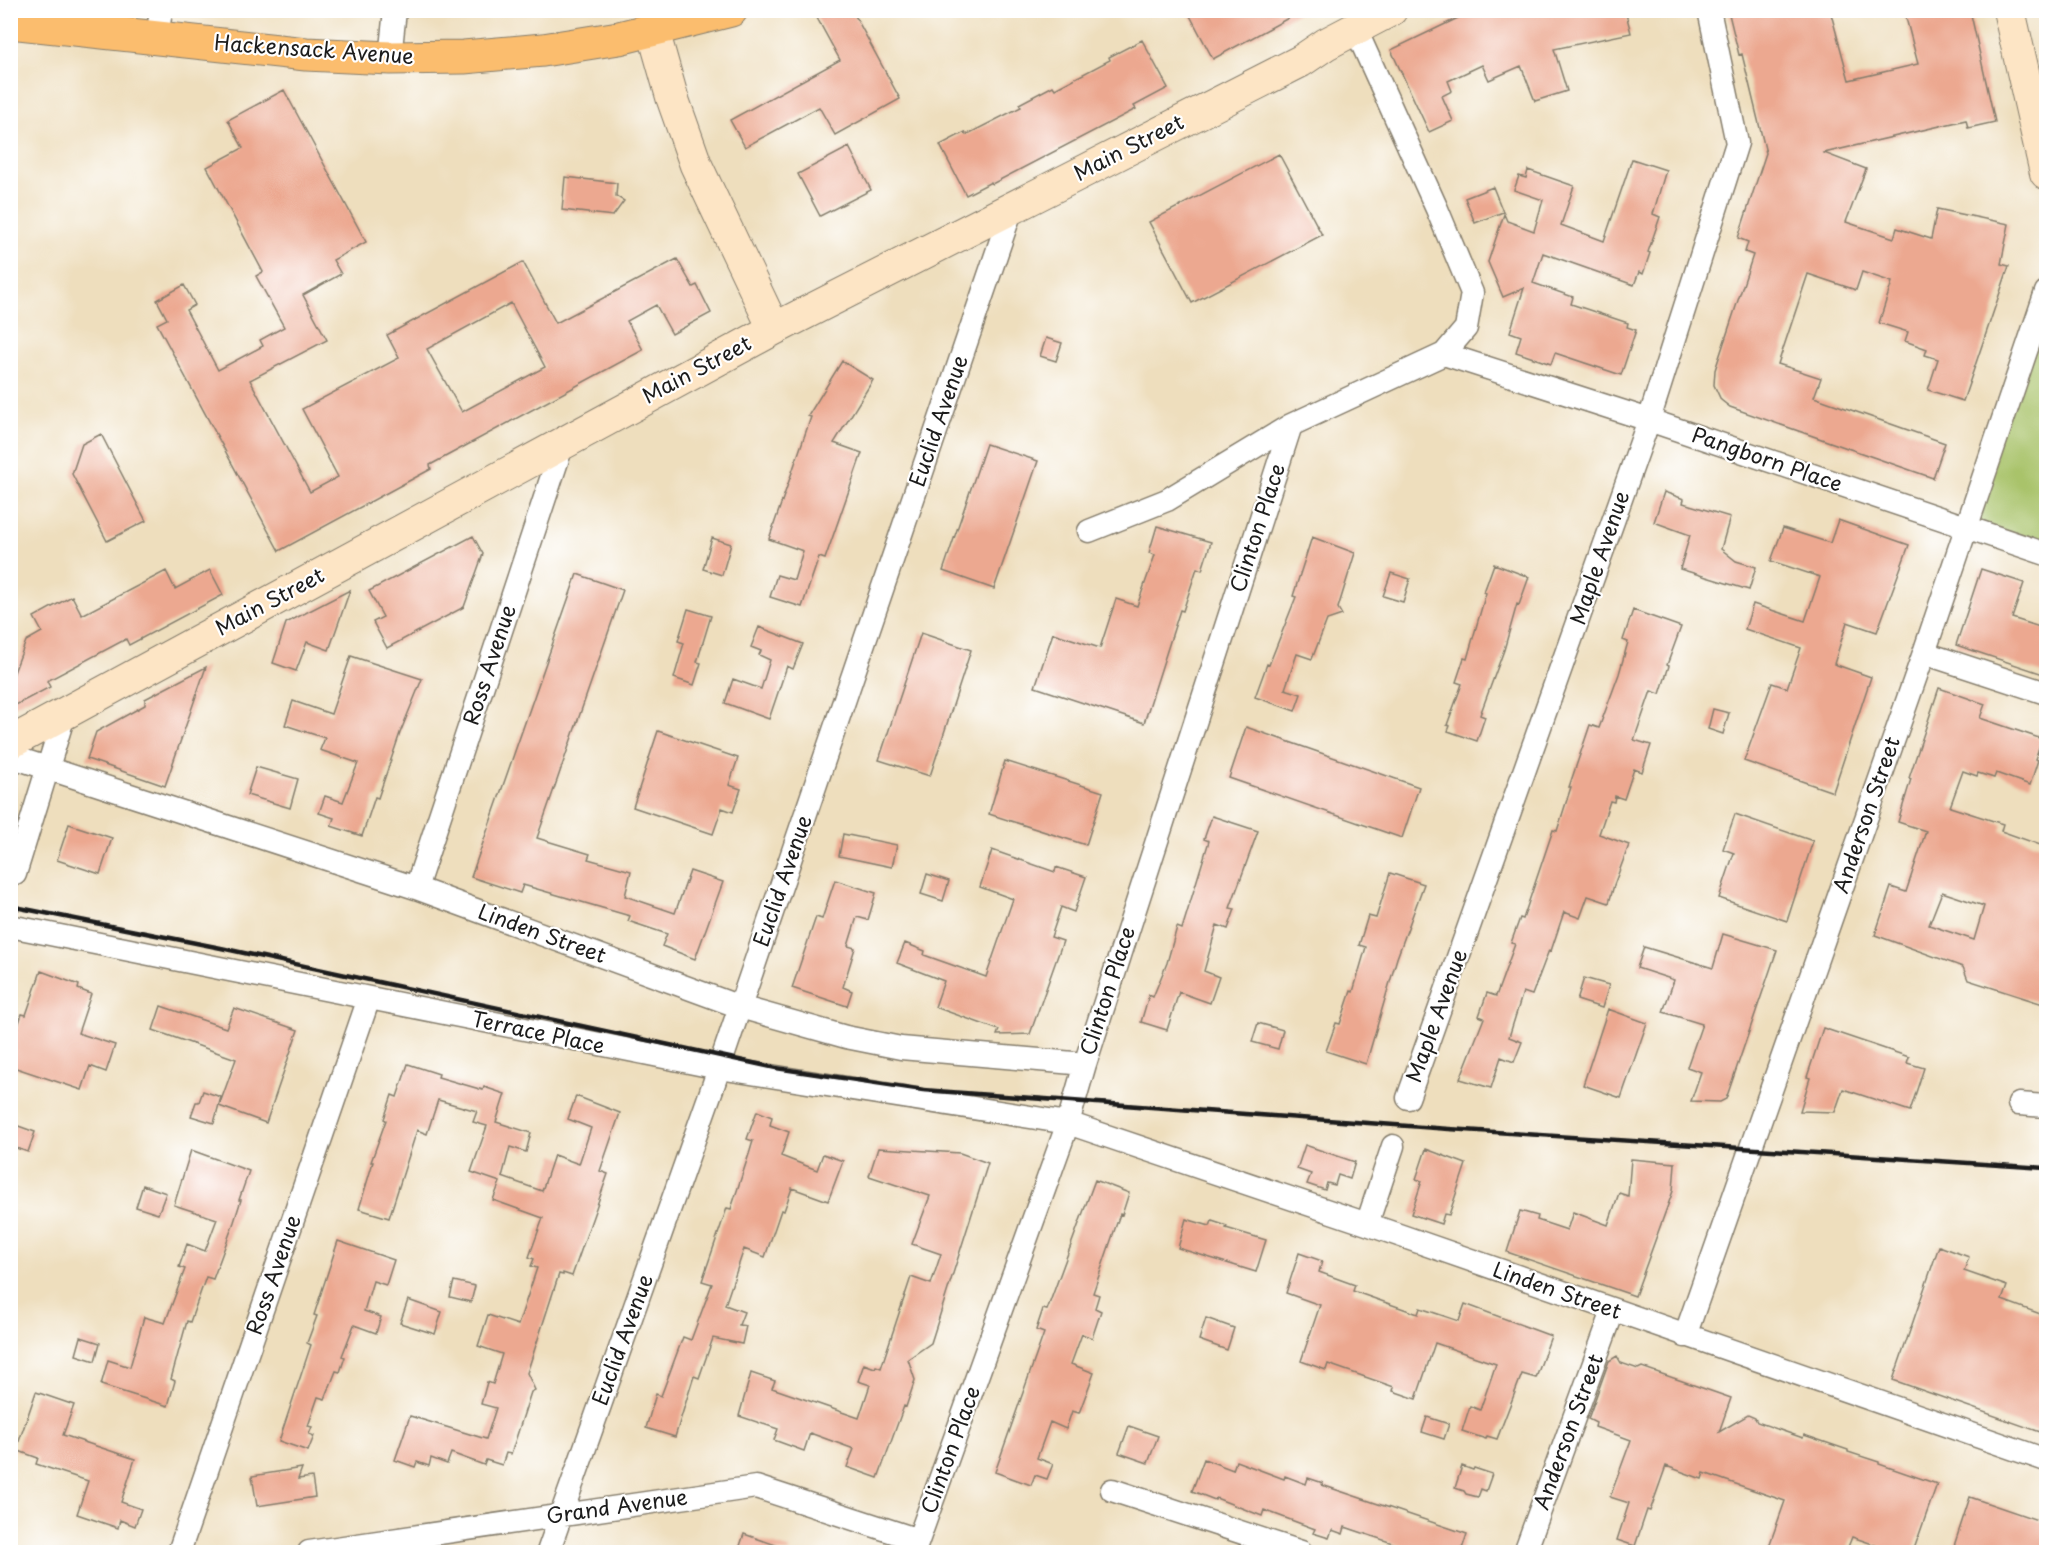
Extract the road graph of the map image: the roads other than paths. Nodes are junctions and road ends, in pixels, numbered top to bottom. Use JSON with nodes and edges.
{"nodes":[{"id":1,"x":395,"y":10,"type":"edge"},
{"id":2,"x":731,"y":10,"type":"edge"},
{"id":3,"x":1391,"y":10,"type":"edge"},
{"id":4,"x":1709,"y":10,"type":"edge"},
{"id":5,"x":2009,"y":10,"type":"edge"},
{"id":6,"x":650,"y":20,"type":"edge"},
{"id":7,"x":10,"y":22,"type":"edge"},
{"id":8,"x":159,"y":25,"type":"edge"},
{"id":9,"x":1356,"y":30,"type":"junction"},
{"id":10,"x":390,"y":58,"type":"junction"},
{"id":11,"x":2046,"y":173,"type":"edge"},
{"id":12,"x":1012,"y":208,"type":"junction"},
{"id":13,"x":2046,"y":292,"type":"edge"},
{"id":14,"x":774,"y":329,"type":"junction"},
{"id":15,"x":1444,"y":354,"type":"junction"},
{"id":16,"x":1649,"y":420,"type":"junction"},
{"id":17,"x":1291,"y":425,"type":"junction"},
{"id":18,"x":563,"y":443,"type":"junction"},
{"id":19,"x":1966,"y":527,"type":"junction"},
{"id":20,"x":1089,"y":531,"type":"dead end"},
{"id":21,"x":2046,"y":554,"type":"edge"},
{"id":22,"x":1924,"y":653,"type":"junction"},
{"id":23,"x":2046,"y":693,"type":"edge"},
{"id":24,"x":65,"y":712,"type":"junction"},
{"id":25,"x":10,"y":743,"type":"edge"},
{"id":26,"x":10,"y":756,"type":"edge"},
{"id":27,"x":49,"y":768,"type":"junction"},
{"id":28,"x":15,"y":874,"type":"dead end"},
{"id":29,"x":416,"y":888,"type":"junction"},
{"id":30,"x":10,"y":926,"type":"edge"},
{"id":31,"x":369,"y":998,"type":"junction"},
{"id":32,"x":740,"y":1007,"type":"junction"},
{"id":33,"x":1085,"y":1064,"type":"junction"},
{"id":34,"x":719,"y":1068,"type":"junction"},
{"id":35,"x":1408,"y":1098,"type":"dead end"},
{"id":36,"x":2019,"y":1104,"type":"dead end"},
{"id":37,"x":2046,"y":1106,"type":"edge"},
{"id":38,"x":1068,"y":1123,"type":"junction"},
{"id":39,"x":1393,"y":1146,"type":"dead end"},
{"id":40,"x":1367,"y":1224,"type":"junction"},
{"id":41,"x":1613,"y":1311,"type":"junction"},
{"id":42,"x":1685,"y":1336,"type":"junction"},
{"id":43,"x":2046,"y":1460,"type":"edge"},
{"id":44,"x":1112,"y":1490,"type":"dead end"},
{"id":45,"x":561,"y":1515,"type":"junction"},
{"id":46,"x":916,"y":1546,"type":"edge"},
{"id":47,"x":179,"y":1552,"type":"edge"},
{"id":48,"x":309,"y":1552,"type":"edge"},
{"id":49,"x":548,"y":1552,"type":"edge"},
{"id":50,"x":1301,"y":1552,"type":"edge"},
{"id":51,"x":1525,"y":1552,"type":"edge"}],
"edges":[{"from":1,"to":10,"type":"street"},
{"from":2,"to":6,"type":"main road","name":"Hackensack Avenue"},
{"from":3,"to":9,"type":"main road","name":"Main Street"},
{"from":4,"to":16,"type":"street","name":"Maple Avenue"},
{"from":5,"to":11,"type":"main road"},
{"from":6,"to":10,"type":"main road","name":"Hackensack Avenue"},
{"from":6,"to":14,"type":"main road"},
{"from":7,"to":8,"type":"main road","name":"Hackensack Avenue"},
{"from":8,"to":10,"type":"main road","name":"Hackensack Avenue"},
{"from":9,"to":12,"type":"main road","name":"Main Street"},
{"from":9,"to":15,"type":"street"},
{"from":12,"to":14,"type":"main road","name":"Main Street"},
{"from":12,"to":32,"type":"street","name":"Euclid Avenue"},
{"from":13,"to":19,"type":"street","name":"Anderson Street"},
{"from":14,"to":18,"type":"main road","name":"Main Street"},
{"from":15,"to":16,"type":"street","name":"Pangborn Place"},
{"from":15,"to":17,"type":"street"},
{"from":16,"to":19,"type":"street","name":"Pangborn Place"},
{"from":16,"to":35,"type":"street","name":"Maple Avenue"},
{"from":17,"to":20,"type":"street"},
{"from":17,"to":33,"type":"street","name":"Clinton Place"},
{"from":18,"to":24,"type":"main road","name":"Main Street"},
{"from":18,"to":29,"type":"street","name":"Ross Avenue"},
{"from":19,"to":21,"type":"street","name":"Pangborn Place"},
{"from":19,"to":22,"type":"street","name":"Anderson Street"},
{"from":22,"to":23,"type":"street"},
{"from":22,"to":42,"type":"street","name":"Anderson Street"},
{"from":24,"to":25,"type":"main road","name":"Main Street"},
{"from":24,"to":27,"type":"street"},
{"from":26,"to":27,"type":"street","name":"Linden Street"},
{"from":27,"to":28,"type":"street"},
{"from":27,"to":29,"type":"street","name":"Linden Street"},
{"from":29,"to":32,"type":"street","name":"Linden Street"},
{"from":30,"to":31,"type":"street","name":"Terrace Place"},
{"from":31,"to":34,"type":"street","name":"Terrace Place"},
{"from":31,"to":47,"type":"street","name":"Ross Avenue"},
{"from":32,"to":33,"type":"street","name":"Linden Street"},
{"from":32,"to":34,"type":"street","name":"Euclid Avenue"},
{"from":33,"to":38,"type":"street","name":"Clinton Place"},
{"from":34,"to":38,"type":"street","name":"Terrace Place"},
{"from":34,"to":45,"type":"street","name":"Euclid Avenue"},
{"from":36,"to":37,"type":"street"},
{"from":38,"to":40,"type":"street","name":"Linden Street"},
{"from":38,"to":46,"type":"street","name":"Clinton Place"},
{"from":39,"to":40,"type":"street"},
{"from":40,"to":41,"type":"street","name":"Linden Street"},
{"from":41,"to":42,"type":"street","name":"Linden Street"},
{"from":41,"to":51,"type":"street","name":"Anderson Street"},
{"from":42,"to":43,"type":"street","name":"Linden Street"},
{"from":44,"to":50,"type":"street"},
{"from":45,"to":46,"type":"street","name":"Grand Avenue"},
{"from":45,"to":48,"type":"street","name":"Grand Avenue"},
{"from":45,"to":49,"type":"street","name":"Euclid Avenue"}]}
